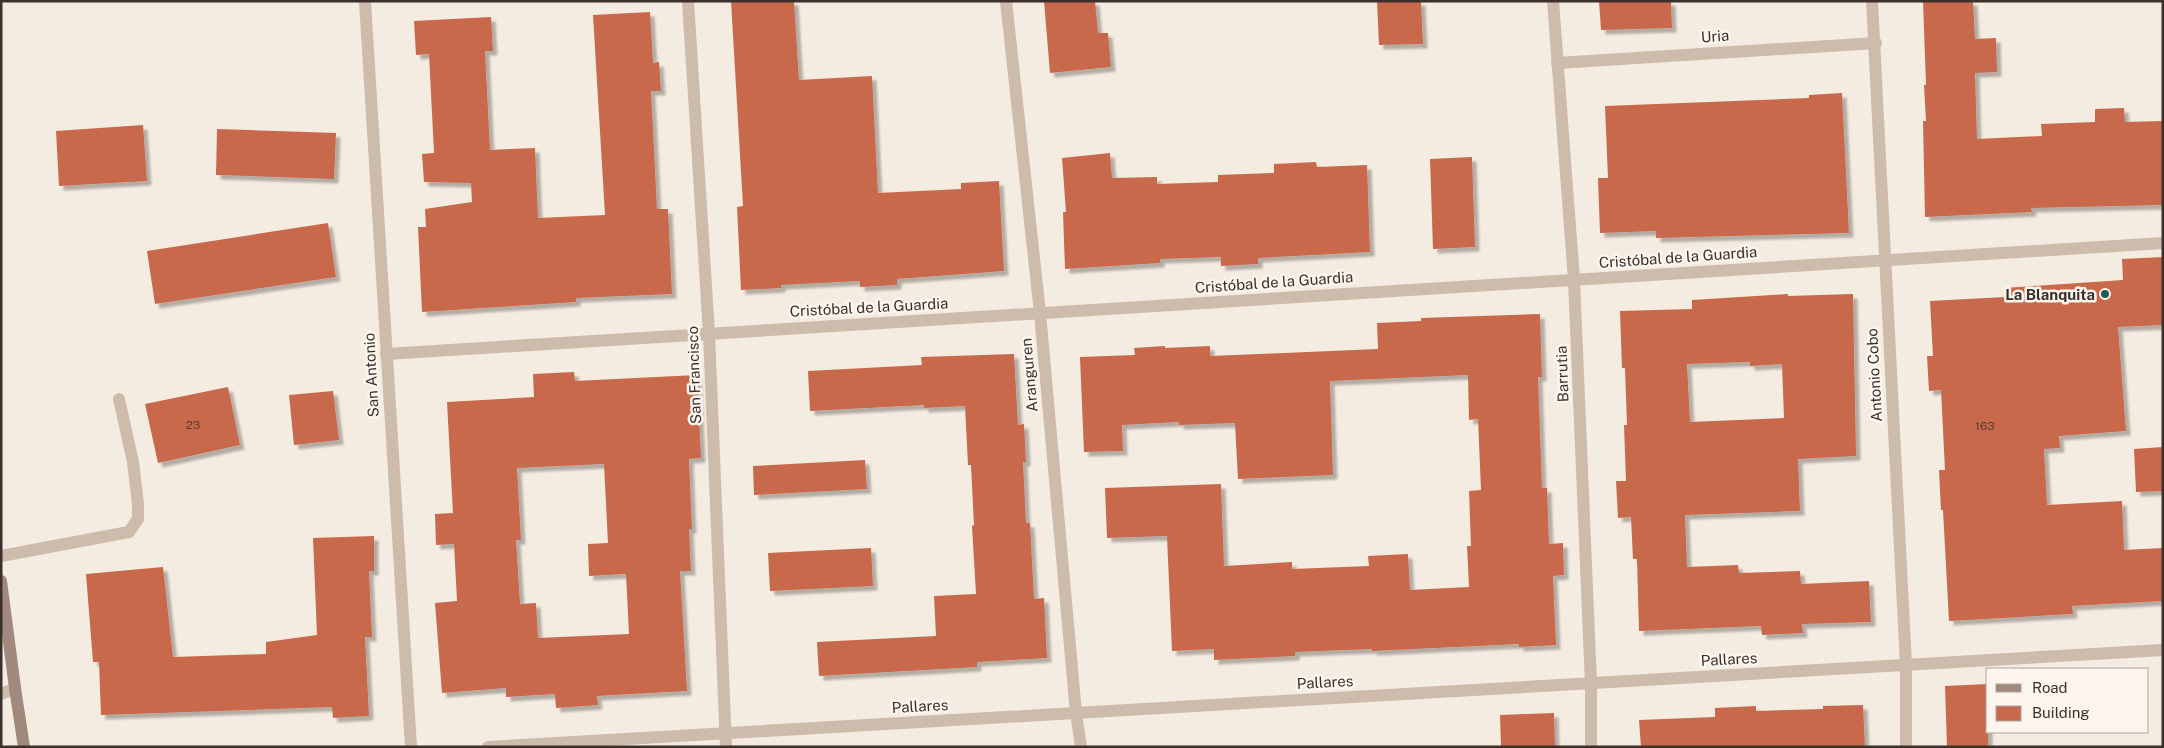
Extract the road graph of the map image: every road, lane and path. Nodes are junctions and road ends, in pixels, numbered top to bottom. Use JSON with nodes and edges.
{"nodes":[{"id":1,"x":366,"y":1,"type":"edge"},
{"id":2,"x":688,"y":1,"type":"edge"},
{"id":3,"x":1006,"y":1,"type":"edge"},
{"id":4,"x":1553,"y":1,"type":"edge"},
{"id":5,"x":1872,"y":1,"type":"edge"},
{"id":6,"x":1876,"y":43,"type":"junction"},
{"id":7,"x":1557,"y":63,"type":"junction"},
{"id":8,"x":2163,"y":243,"type":"edge"},
{"id":9,"x":1884,"y":260,"type":"junction"},
{"id":10,"x":1574,"y":280,"type":"junction"},
{"id":11,"x":1040,"y":313,"type":"junction"},
{"id":12,"x":709,"y":334,"type":"junction"},
{"id":13,"x":386,"y":354,"type":"junction"},
{"id":14,"x":119,"y":399,"type":"dead end"},
{"id":15,"x":1,"y":556,"type":"edge"},
{"id":16,"x":1,"y":581,"type":"edge"},
{"id":17,"x":2163,"y":650,"type":"edge"},
{"id":18,"x":1906,"y":665,"type":"junction"},
{"id":19,"x":1591,"y":684,"type":"junction"},
{"id":20,"x":15,"y":688,"type":"junction"},
{"id":21,"x":1,"y":694,"type":"edge"},
{"id":22,"x":1076,"y":713,"type":"junction"},
{"id":23,"x":725,"y":734,"type":"junction"},
{"id":24,"x":24,"y":747,"type":"edge"},
{"id":25,"x":410,"y":747,"type":"edge"},
{"id":26,"x":488,"y":747,"type":"edge"},
{"id":27,"x":726,"y":747,"type":"edge"},
{"id":28,"x":1081,"y":747,"type":"edge"},
{"id":29,"x":1591,"y":747,"type":"edge"},
{"id":30,"x":1906,"y":747,"type":"edge"}],
"edges":[{"from":1,"to":13,"type":"street","name":"San Antonio"},
{"from":2,"to":12,"type":"street","name":"San Francisco"},
{"from":3,"to":11,"type":"street","name":"Aranguren"},
{"from":4,"to":7,"type":"street","name":"Barrutia"},
{"from":5,"to":6,"type":"street","name":"Antonio Cobo"},
{"from":6,"to":7,"type":"street","name":"Uria"},
{"from":6,"to":9,"type":"street","name":"Antonio Cobo"},
{"from":7,"to":10,"type":"street","name":"Barrutia"},
{"from":8,"to":9,"type":"street","name":"Cristóbal de la Guardia"},
{"from":9,"to":10,"type":"street","name":"Cristóbal de la Guardia"},
{"from":9,"to":18,"type":"street","name":"Antonio Cobo"},
{"from":10,"to":11,"type":"street","name":"Cristóbal de la Guardia"},
{"from":10,"to":19,"type":"street","name":"Barrutia"},
{"from":11,"to":12,"type":"street","name":"Cristóbal de la Guardia"},
{"from":11,"to":22,"type":"street","name":"Aranguren"},
{"from":12,"to":13,"type":"street","name":"Cristóbal de la Guardia"},
{"from":12,"to":23,"type":"street","name":"San Francisco"},
{"from":13,"to":25,"type":"street","name":"San Antonio"},
{"from":14,"to":15,"type":"street"},
{"from":16,"to":20,"type":"main road"},
{"from":17,"to":18,"type":"street","name":"Pallares"},
{"from":18,"to":19,"type":"street","name":"Pallares"},
{"from":18,"to":30,"type":"street","name":"Antonio Cobo"},
{"from":19,"to":22,"type":"street","name":"Pallares"},
{"from":19,"to":29,"type":"street","name":"Barrutia"},
{"from":20,"to":21,"type":"street"},
{"from":20,"to":24,"type":"main road"},
{"from":22,"to":23,"type":"street","name":"Pallares"},
{"from":22,"to":28,"type":"street","name":"Aranguren"},
{"from":23,"to":26,"type":"street","name":"Pallares"},
{"from":23,"to":27,"type":"street","name":"San Francisco"}]}
